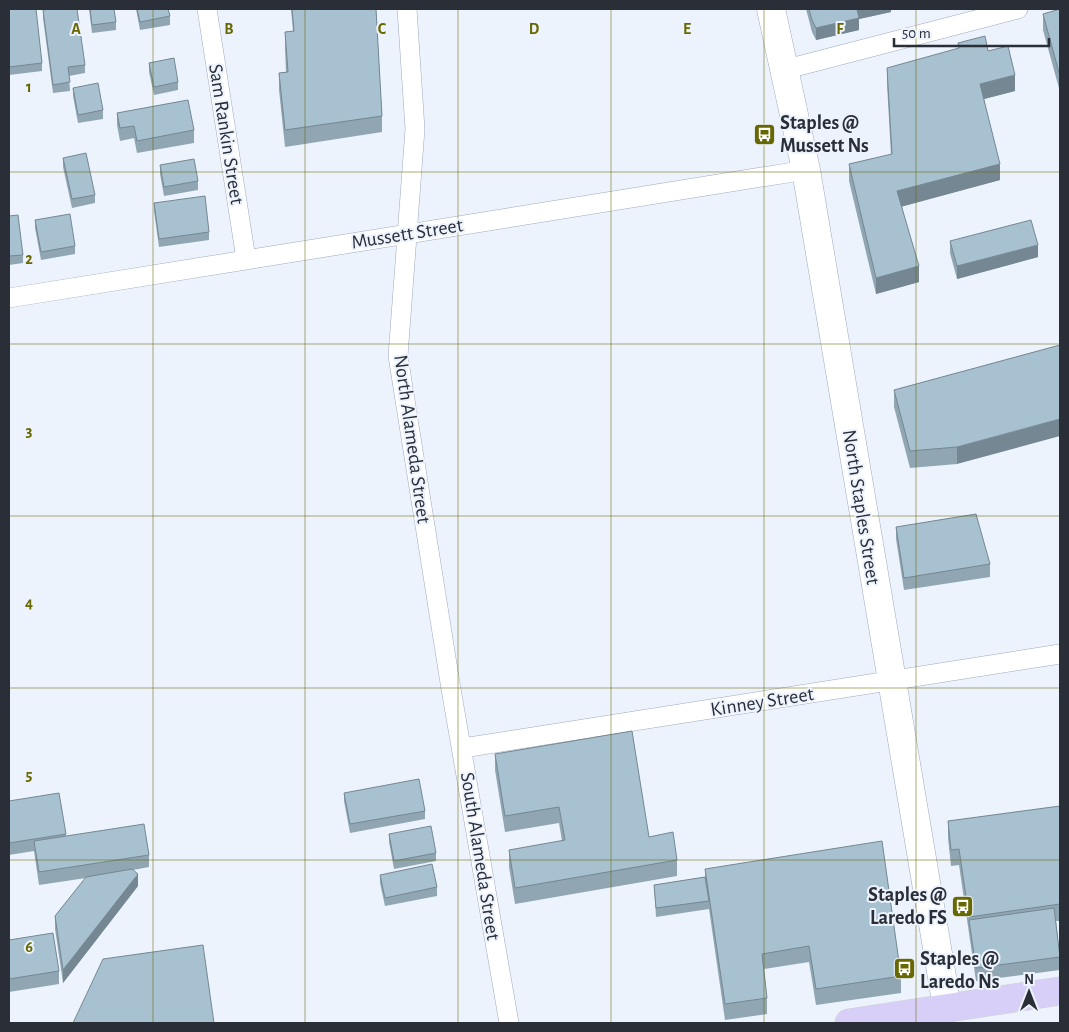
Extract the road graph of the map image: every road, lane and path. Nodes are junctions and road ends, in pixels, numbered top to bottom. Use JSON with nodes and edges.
{"nodes":[{"id":1,"x":207,"y":9,"type":"edge"},
{"id":2,"x":407,"y":9,"type":"edge"},
{"id":3,"x":771,"y":9,"type":"edge"},
{"id":4,"x":1018,"y":9,"type":"edge"},
{"id":5,"x":783,"y":70,"type":"junction"},
{"id":6,"x":806,"y":170,"type":"junction"},
{"id":7,"x":408,"y":233,"type":"junction"},
{"id":8,"x":246,"y":259,"type":"junction"},
{"id":9,"x":9,"y":298,"type":"edge"},
{"id":10,"x":1060,"y":654,"type":"edge"},
{"id":11,"x":890,"y":680,"type":"junction"},
{"id":12,"x":452,"y":689,"type":"joint"},
{"id":13,"x":463,"y":748,"type":"junction"},
{"id":14,"x":1060,"y":991,"type":"edge"},
{"id":15,"x":948,"y":1015,"type":"edge"},
{"id":16,"x":509,"y":1023,"type":"edge"},
{"id":17,"x":849,"y":1023,"type":"edge"}],
"edges":[{"from":1,"to":8,"type":"street","name":"Sam Rankin Street"},
{"from":2,"to":7,"type":"street","name":"North Alameda Street"},
{"from":3,"to":5,"type":"main road","name":"North Staples Street"},
{"from":4,"to":5,"type":"street"},
{"from":5,"to":6,"type":"main road","name":"North Staples Street"},
{"from":6,"to":7,"type":"street","name":"Mussett Street"},
{"from":6,"to":11,"type":"main road","name":"North Staples Street"},
{"from":7,"to":8,"type":"street","name":"Mussett Street"},
{"from":7,"to":12,"type":"street","name":"North Alameda Street"},
{"from":8,"to":9,"type":"street","name":"Mussett Street"},
{"from":10,"to":11,"type":"street","name":"Kinney Street"},
{"from":11,"to":13,"type":"street","name":"Kinney Street"},
{"from":11,"to":15,"type":"main road","name":"North Staples Street"},
{"from":12,"to":13,"type":"street","name":"South Alameda Street"},
{"from":13,"to":16,"type":"street","name":"South Alameda Street"},
{"from":14,"to":15,"type":"main road"},
{"from":15,"to":17,"type":"main road"}]}
